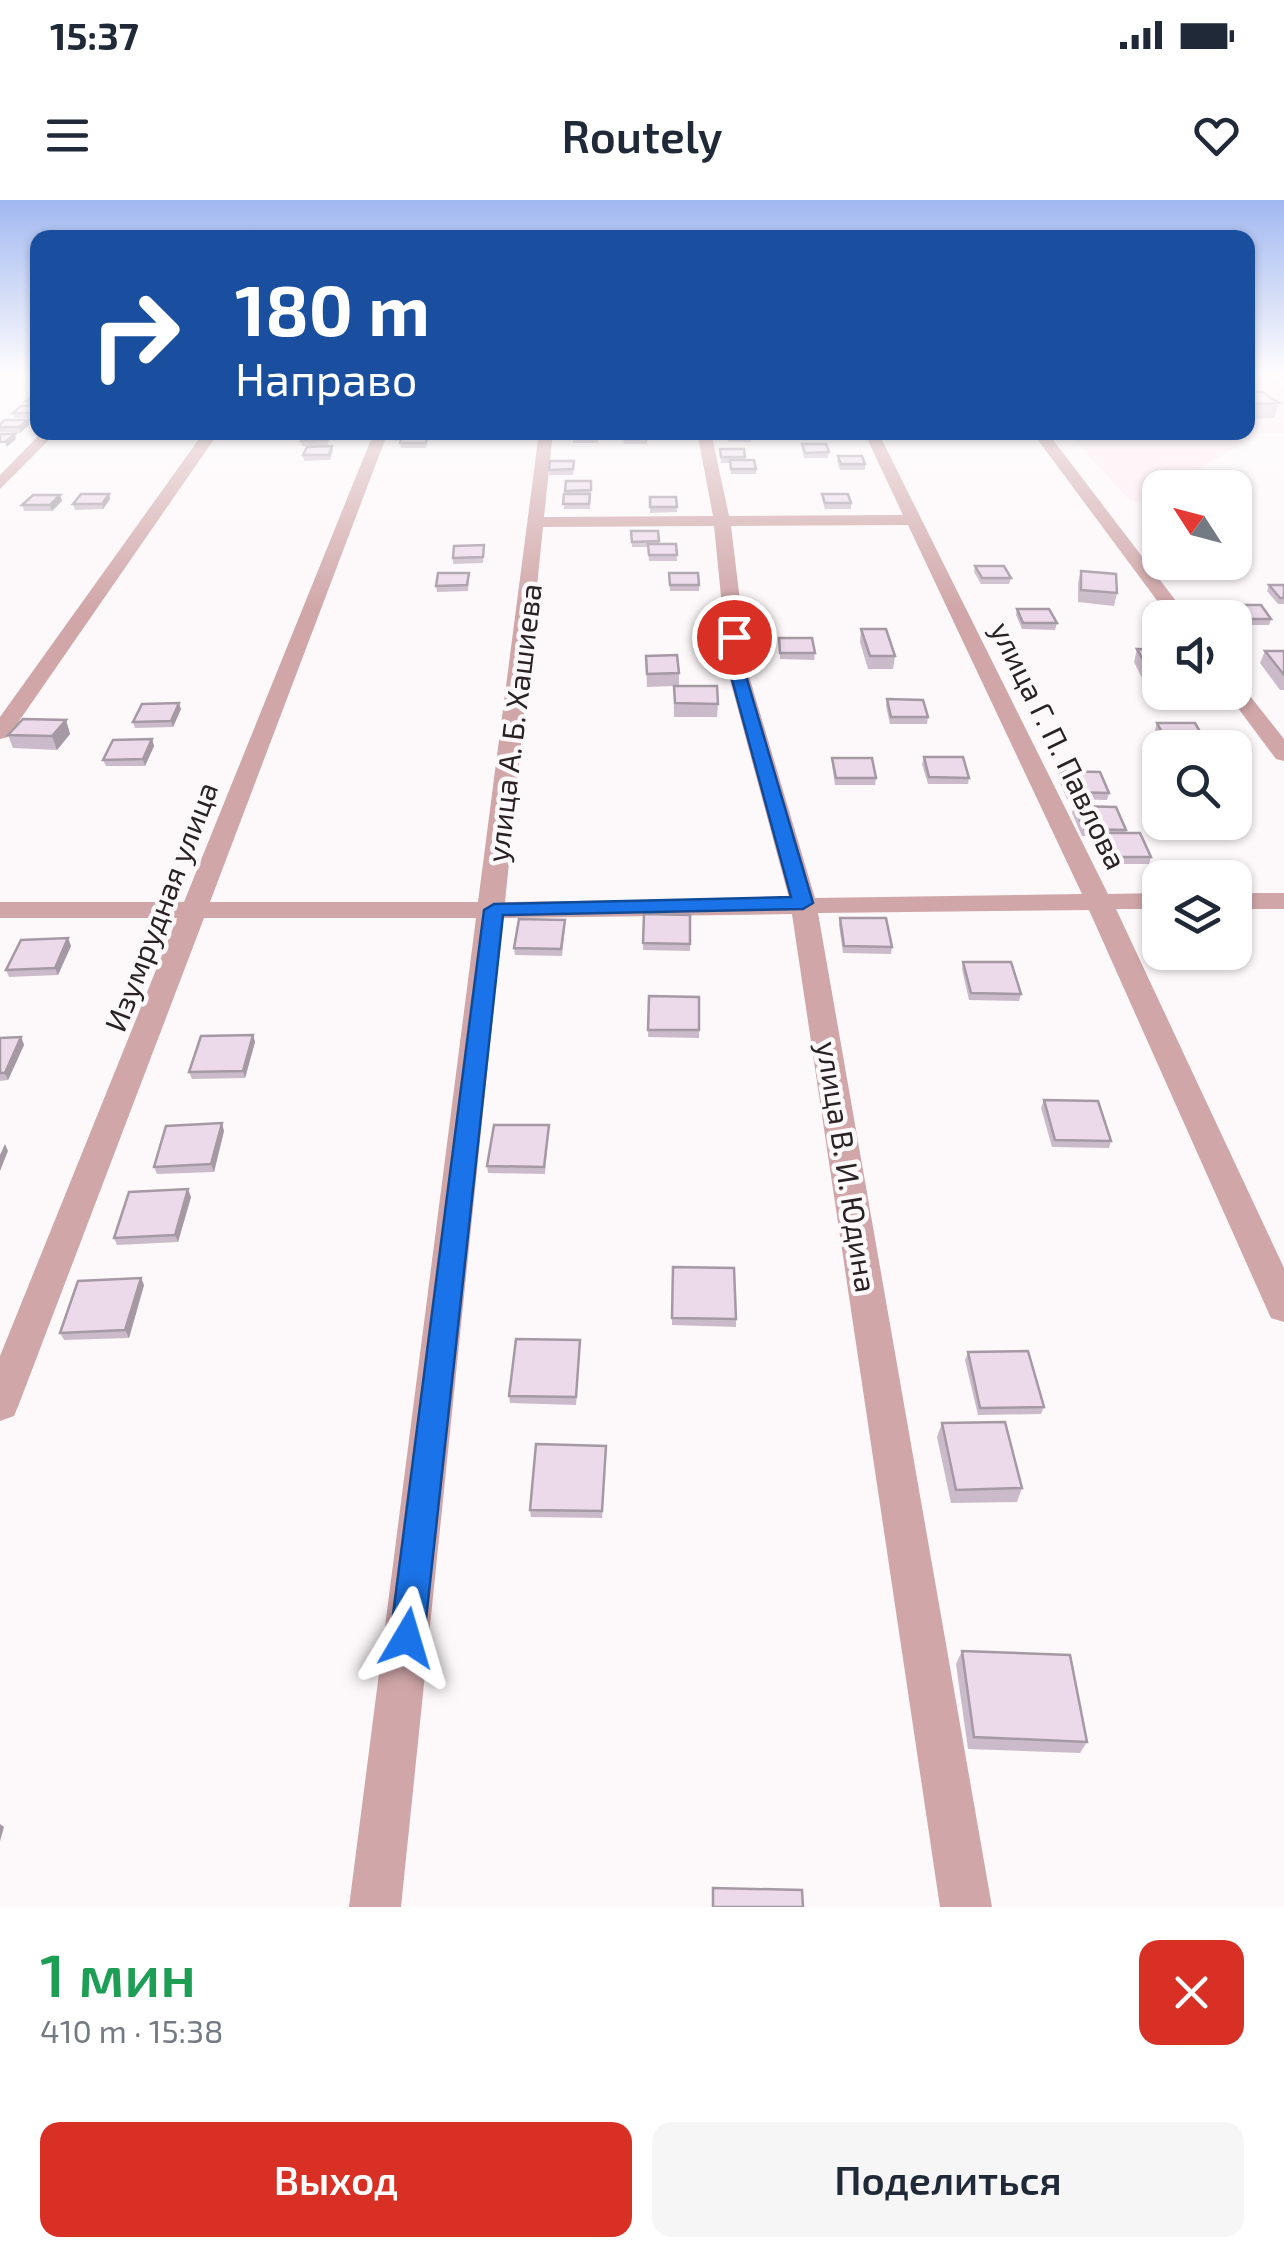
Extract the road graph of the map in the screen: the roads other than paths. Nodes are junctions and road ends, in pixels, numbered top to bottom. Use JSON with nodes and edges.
{"nodes":[{"id":1,"x":31,"y":452,"type":"edge"},
{"id":2,"x":198,"y":452,"type":"edge"},
{"id":3,"x":373,"y":452,"type":"edge"},
{"id":4,"x":544,"y":452,"type":"edge"},
{"id":5,"x":708,"y":452,"type":"edge"},
{"id":6,"x":881,"y":452,"type":"edge"},
{"id":7,"x":1054,"y":452,"type":"edge"},
{"id":8,"x":0,"y":484,"type":"edge"},
{"id":9,"x":912,"y":520,"type":"junction"},
{"id":10,"x":722,"y":521,"type":"junction"},
{"id":11,"x":538,"y":522,"type":"junction"},
{"id":12,"x":1166,"y":600,"type":"edge"},
{"id":13,"x":1250,"y":710,"type":"edge"},
{"id":14,"x":0,"y":732,"type":"edge"},
{"id":15,"x":1284,"y":754,"type":"edge"},
{"id":16,"x":1142,"y":901,"type":"edge"},
{"id":17,"x":1252,"y":901,"type":"edge"},
{"id":18,"x":1284,"y":901,"type":"edge"},
{"id":19,"x":1098,"y":902,"type":"junction"},
{"id":20,"x":803,"y":903,"type":"junction"},
{"id":21,"x":196,"y":909,"type":"junction"},
{"id":22,"x":0,"y":910,"type":"edge"},
{"id":23,"x":494,"y":910,"type":"junction"},
{"id":24,"x":1284,"y":1307,"type":"edge"},
{"id":25,"x":0,"y":1404,"type":"edge"},
{"id":26,"x":375,"y":1907,"type":"edge"},
{"id":27,"x":966,"y":1907,"type":"edge"}],
"edges":[{"from":1,"to":8,"type":"street"},
{"from":2,"to":14,"type":"street"},
{"from":3,"to":21,"type":"street","name":"Изумрудная улица"},
{"from":4,"to":11,"type":"street","name":"улица А. Б. Хашиева"},
{"from":5,"to":10,"type":"street","name":"улица В. И. Юдина"},
{"from":6,"to":9,"type":"street","name":"улица Г. П. Павлова"},
{"from":7,"to":12,"type":"street"},
{"from":9,"to":10,"type":"street"},
{"from":9,"to":19,"type":"street","name":"улица Г. П. Павлова"},
{"from":10,"to":11,"type":"street"},
{"from":10,"to":20,"type":"street","name":"улица В. И. Юдина"},
{"from":11,"to":23,"type":"street","name":"улица А. Б. Хашиева"},
{"from":13,"to":15,"type":"street"},
{"from":16,"to":19,"type":"street"},
{"from":17,"to":18,"type":"street"},
{"from":19,"to":20,"type":"street"},
{"from":19,"to":24,"type":"street","name":"улица Г. П. Павлова"},
{"from":20,"to":23,"type":"street"},
{"from":20,"to":27,"type":"street","name":"улица В. И. Юдина"},
{"from":21,"to":22,"type":"street"},
{"from":21,"to":23,"type":"street"},
{"from":21,"to":25,"type":"street","name":"Изумрудная улица"},
{"from":23,"to":26,"type":"street","name":"улица А. Б. Хашиева"}]}
